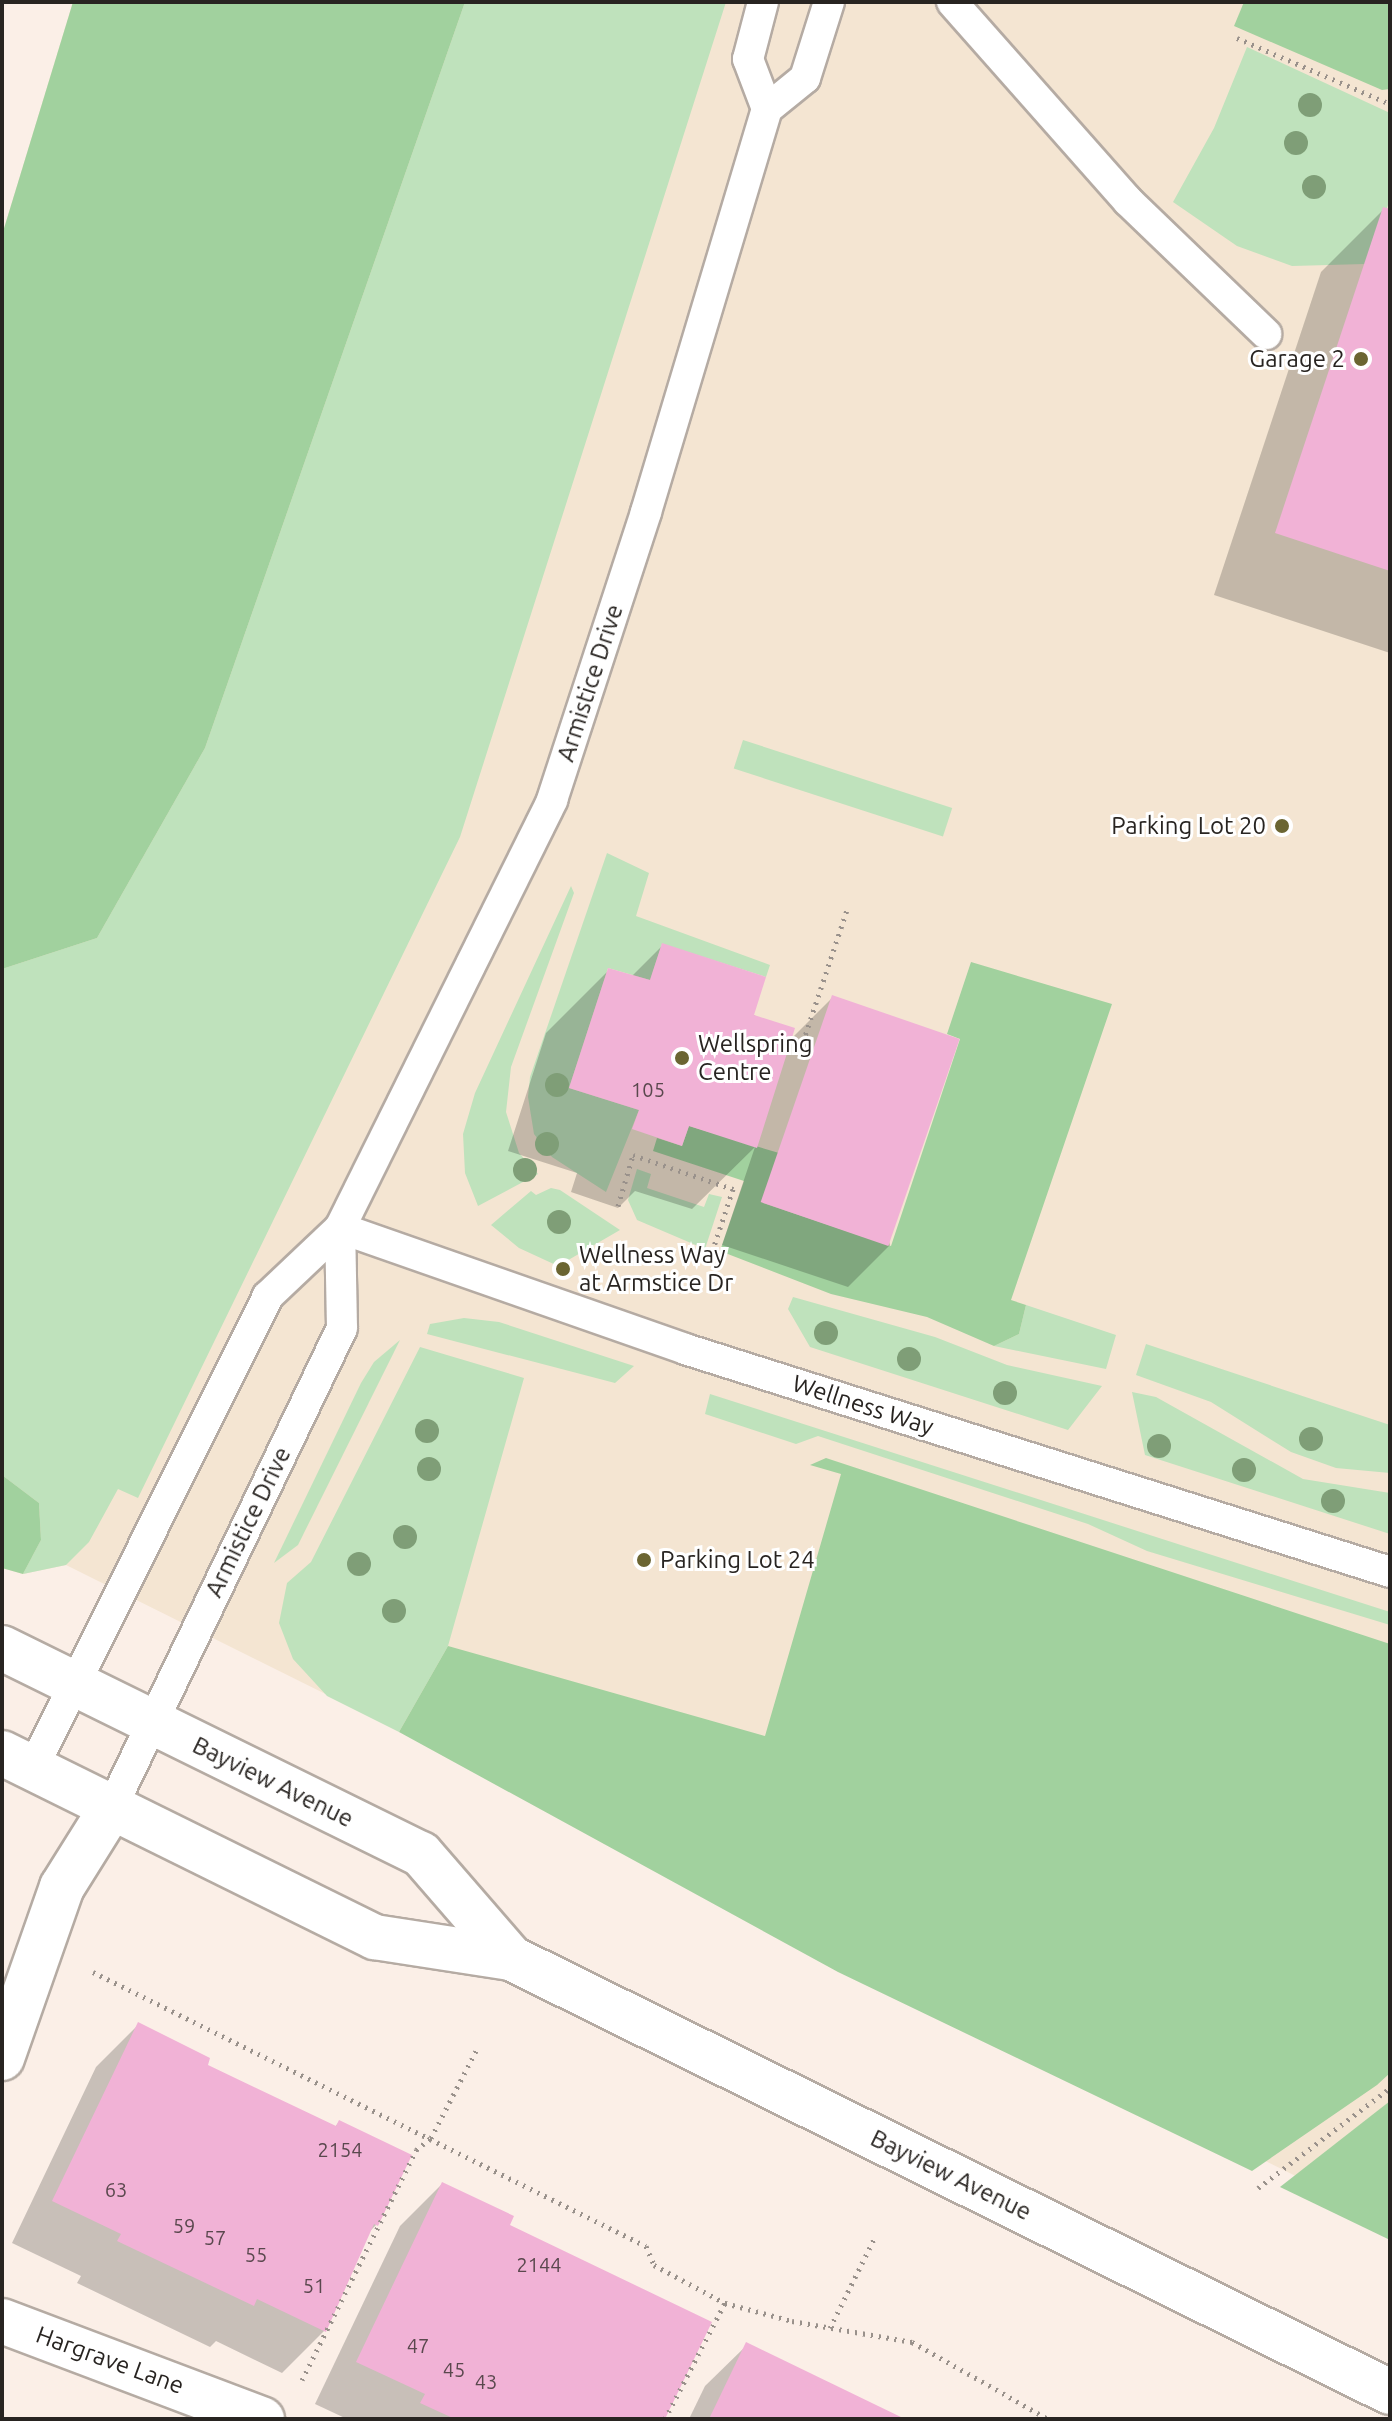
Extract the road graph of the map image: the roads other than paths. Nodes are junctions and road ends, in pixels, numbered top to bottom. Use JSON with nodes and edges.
{"nodes":[{"id":1,"x":763,"y":2,"type":"edge"},
{"id":2,"x":829,"y":2,"type":"edge"},
{"id":3,"x":952,"y":2,"type":"edge"},
{"id":4,"x":767,"y":109,"type":"junction"},
{"id":5,"x":1266,"y":334,"type":"dead end"},
{"id":6,"x":340,"y":1228,"type":"junction"},
{"id":7,"x":1390,"y":1572,"type":"edge"},
{"id":8,"x":2,"y":1648,"type":"edge"},
{"id":9,"x":75,"y":1683,"type":"junction"},
{"id":10,"x":152,"y":1722,"type":"junction"},
{"id":11,"x":17,"y":1761,"type":"edge"},
{"id":12,"x":112,"y":1807,"type":"junction"},
{"id":13,"x":511,"y":1958,"type":"junction"},
{"id":14,"x":2,"y":2058,"type":"edge"},
{"id":15,"x":2,"y":2321,"type":"edge"},
{"id":16,"x":1390,"y":2392,"type":"edge"},
{"id":17,"x":278,"y":2407,"type":"edge"}],
"edges":[{"from":1,"to":4,"type":"lane"},
{"from":2,"to":4,"type":"lane"},
{"from":3,"to":5,"type":"lane"},
{"from":4,"to":6,"type":"lane","name":"Armistice Drive"},
{"from":6,"to":7,"type":"lane","name":"Wellness Way"},
{"from":6,"to":9,"type":"lane","name":"Armistice Drive"},
{"from":6,"to":10,"type":"lane","name":"Armistice Drive"},
{"from":8,"to":9,"type":"main road","name":"Bayview Avenue"},
{"from":9,"to":10,"type":"main road","name":"Bayview Avenue"},
{"from":9,"to":11,"type":"lane","name":"Armistice Drive"},
{"from":10,"to":12,"type":"lane","name":"Armistice Drive"},
{"from":10,"to":13,"type":"main road","name":"Bayview Avenue"},
{"from":11,"to":12,"type":"main road","name":"Bayview Avenue"},
{"from":12,"to":13,"type":"main road","name":"Bayview Avenue"},
{"from":12,"to":14,"type":"main road"},
{"from":13,"to":16,"type":"main road","name":"Bayview Avenue"},
{"from":15,"to":17,"type":"main road","name":"Hargrave Lane"}]}
